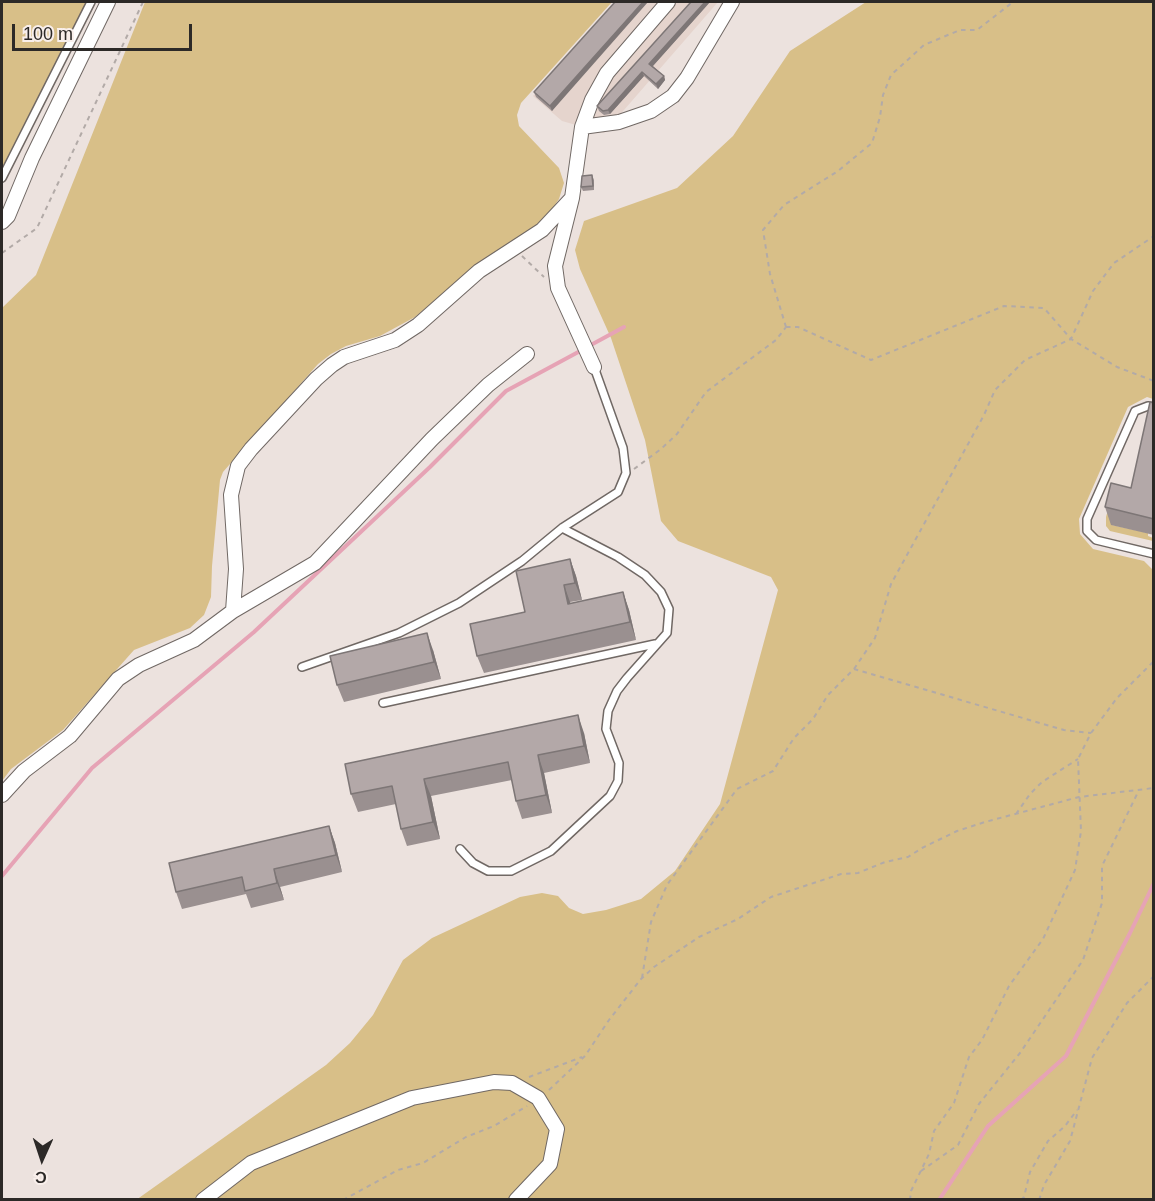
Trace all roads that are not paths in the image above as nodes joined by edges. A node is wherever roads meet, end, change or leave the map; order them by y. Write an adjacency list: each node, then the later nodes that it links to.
1 (91, 2): 6 (lane)
2 (108, 2): 8 (street)
3 (668, 2): 5 (street)
4 (732, 2): 5 (street)
5 (582, 127): 7 (street)
6 (2, 178)
7 (572, 198): 10 (street); 14 (street)
8 (2, 222)
9 (527, 354): 14 (street)
10 (594, 367): 12 (lane)
11 (1154, 407): 13 (lane)
12 (562, 528): 15 (lane); 16 (lane)
13 (1154, 554)
14 (233, 611): 18 (street)
15 (655, 644): 17 (lane); 19 (lane)
16 (302, 667)
17 (383, 703)
18 (2, 795)
19 (460, 849)
20 (203, 1200): 21 (street)
21 (516, 1200)

